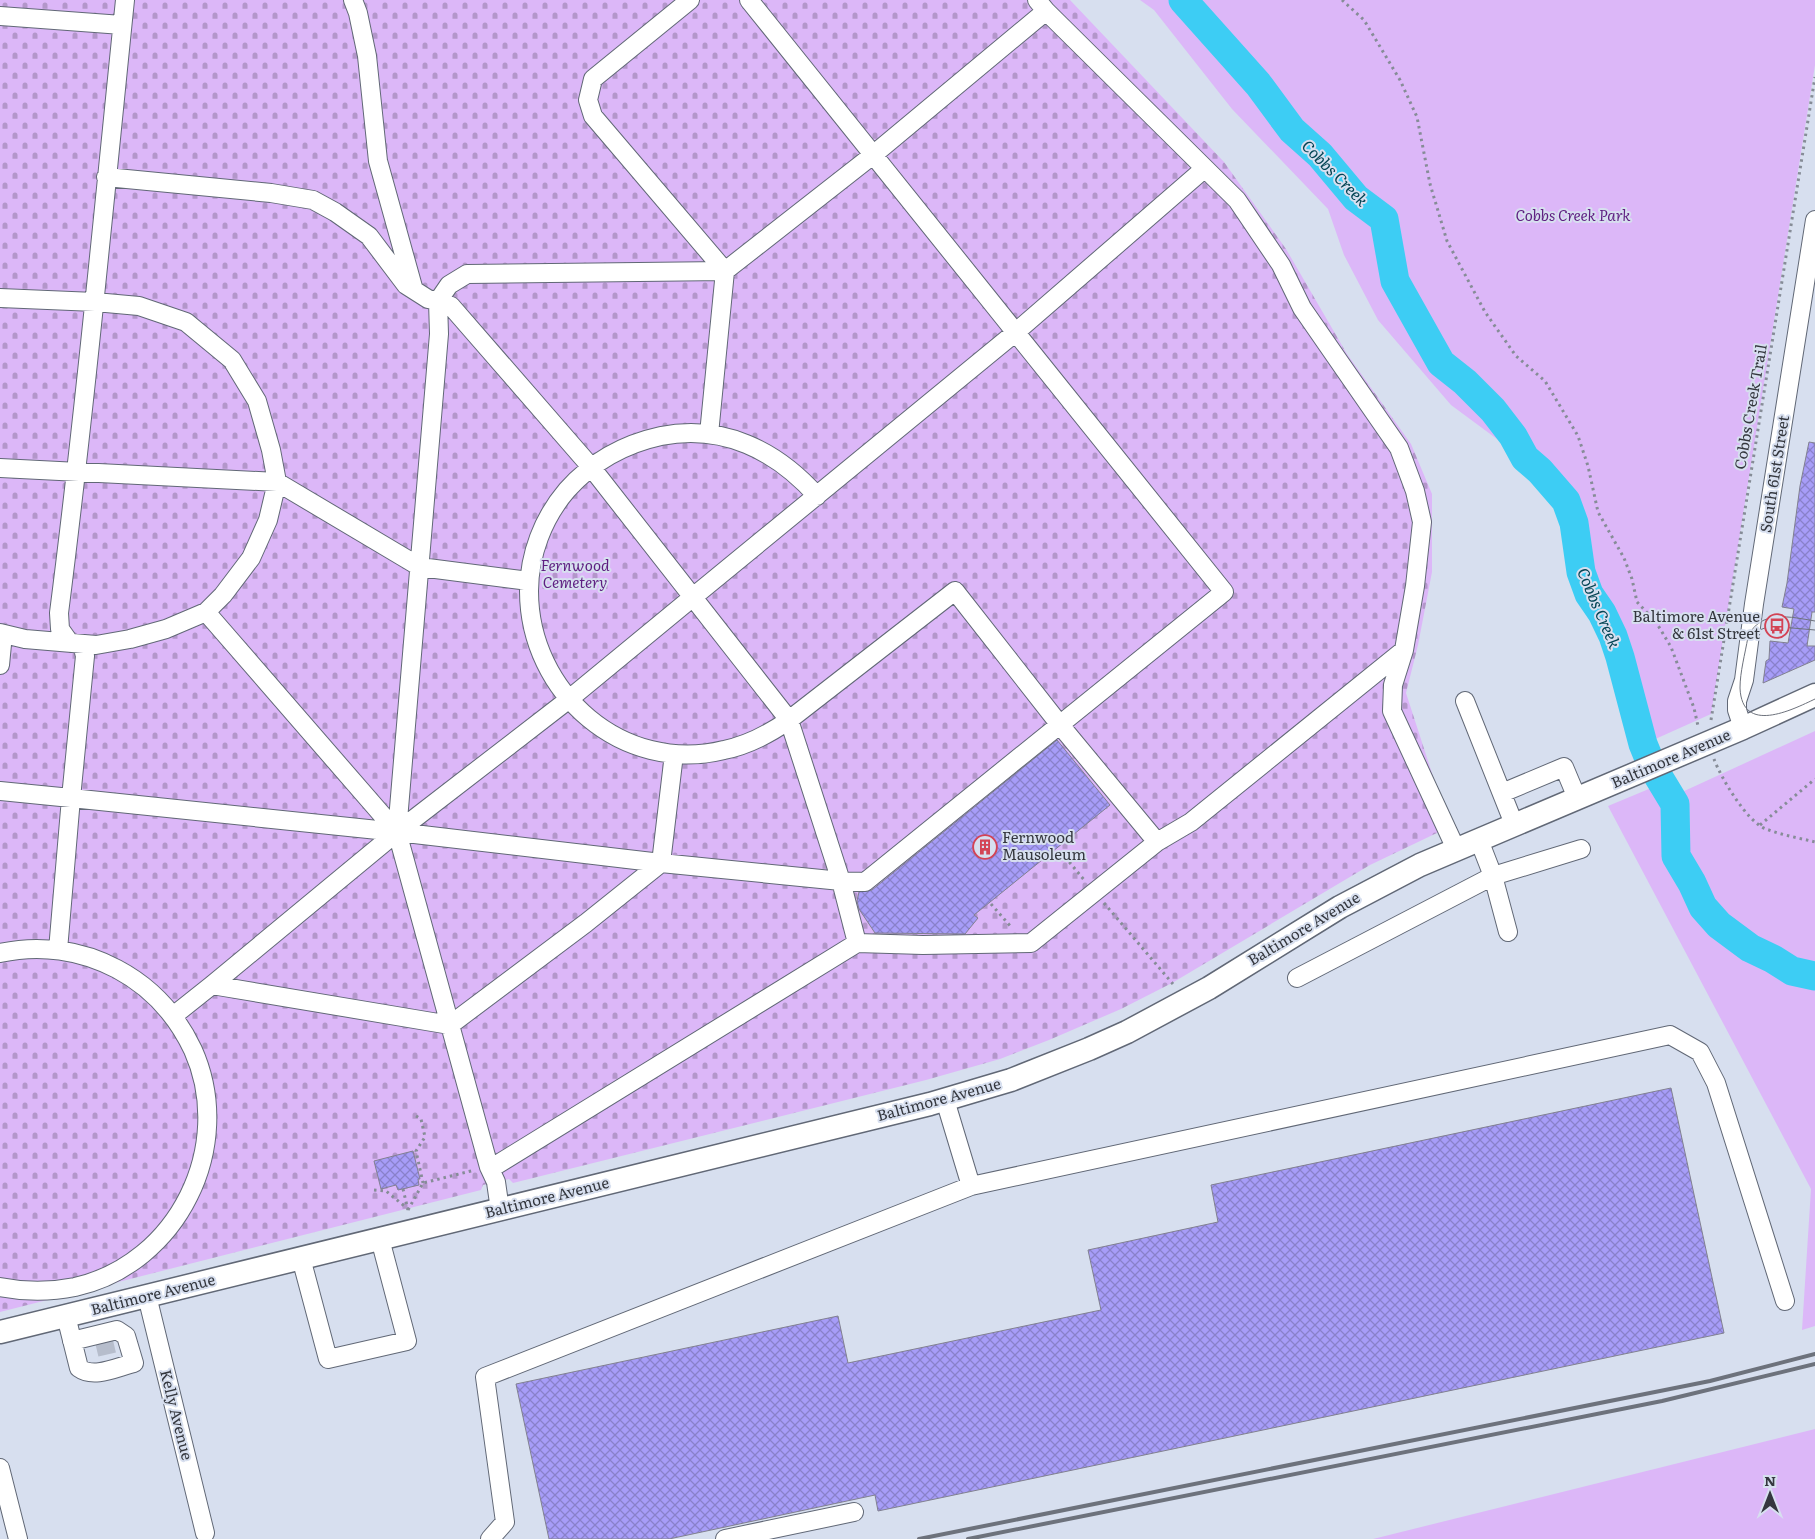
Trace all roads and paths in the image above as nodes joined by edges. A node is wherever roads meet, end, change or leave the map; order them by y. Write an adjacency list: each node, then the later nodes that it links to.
1 (125, 0): 8 (street)
2 (353, 0): 15 (street)
3 (690, 0): 14 (street)
4 (749, 0): 10 (street)
5 (1342, 0): 40 (path)
6 (1041, 6): 10 (street); 11 (street)
7 (0, 16): 8 (street)
8 (122, 26): 12 (street)
9 (1815, 76): 40 (path, Cobbs Creek Trail)
10 (873, 155): 14 (street); 20 (street)
11 (1204, 170): 20 (street); 33 (street)
12 (106, 177): 15 (street); 18 (street)
13 (1815, 220): 19 (street, South 61st Street)
14 (725, 271): 17 (street); 21 (street)
15 (414, 290): 17 (street)
16 (0, 298): 18 (street)
17 (438, 301): 22 (street); 27 (street)
18 (95, 302): 24 (street); 25 (street)
19 (1808, 311): 41 (street, South 61st Street)
20 (1016, 332): 26 (street); 39 (street)
21 (709, 434): 22 (street); 26 (street)
22 (591, 467): 28 (street); 29 (street)
23 (0, 468): 24 (street)
24 (77, 473): 25 (street); 32 (street)
25 (276, 482): 27 (street); 30 (street)
26 (817, 496): 29 (street)
27 (420, 567): 28 (street); 52 (street)
28 (529, 581): 36 (street)
29 (693, 597): 36 (street); 38 (street)
30 (206, 612): 32 (street); 52 (street)
31 (2, 634): 32 (street); 34 (street)
32 (76, 643): 48 (street)
33 (1404, 650): 54 (street); 56 (street)
34 (0, 665)
35 (1815, 695): 41 (main road, Baltimore Avenue)
36 (568, 700): 43 (street); 52 (street)
37 (1465, 701): 47 (street)
38 (789, 720): 39 (street); 43 (street); 61 (street)
39 (1060, 725): 54 (street); 61 (street)
40 (1698, 726): 42 (path)
41 (1743, 728): 49 (main road, Baltimore Avenue)
42 (1701, 732)
43 (674, 754): 59 (street)
44 (1716, 764): 51 (path)
45 (1815, 779): 51 (path)
46 (0, 792): 48 (street)
47 (1502, 793): 49 (street); 50 (street)
48 (72, 798): 52 (street); 67 (street)
49 (1577, 798): 50 (main road, Baltimore Avenue)
50 (1514, 824): 53 (main road, Baltimore Avenue)
51 (1760, 825): 55 (path)
52 (397, 832): 59 (street); 71 (street); 73 (street)
53 (1479, 840): 56 (main road, Baltimore Avenue); 60 (street)
54 (1157, 842): 62 (street)
55 (1815, 842)
56 (1456, 849): 74 (main road, Baltimore Avenue)
57 (1581, 849): 60 (street)
58 (1061, 852): 62 (path)
59 (662, 863): 61 (street); 73 (street)
60 (1493, 876): 64 (street); 69 (street)
61 (841, 881): 65 (street)
62 (1095, 893): 66 (street); 70 (path)
63 (992, 904): 66 (path)
64 (1508, 932)
65 (857, 943): 66 (street); 76 (street)
66 (1025, 943)
67 (58, 950): 68 (street); 72 (street)
68 (0, 953)
69 (1296, 978)
70 (1173, 984)
71 (212, 985): 72 (street); 73 (street)
72 (172, 1016): 85 (street)
73 (450, 1025): 76 (street)
74 (945, 1100): 78 (street); 82 (main road, Baltimore Avenue)
75 (416, 1116): 77 (path)
76 (489, 1168): 77 (path); 82 (street)
77 (423, 1183): 81 (path)
78 (971, 1186): 87 (street); 97 (street)
79 (403, 1189): 81 (path)
80 (374, 1190): 81 (path)
81 (408, 1210)
82 (500, 1210): 83 (main road, Baltimore Avenue)
83 (380, 1239): 84 (main road, Baltimore Avenue); 84 (street)
84 (301, 1258): 86 (main road, Baltimore Avenue)
85 (0, 1287)
86 (147, 1296): 88 (main road, Baltimore Avenue); 90 (street, Kelly Avenue)
87 (1785, 1301)
88 (66, 1316): 89 (main road, Baltimore Avenue); 91 (street)
89 (0, 1332)
90 (157, 1336): 92 (street); 95 (street, Kelly Avenue)
91 (72, 1341): 92 (street); 92 (street)
92 (128, 1343)
93 (0, 1468): 96 (street)
94 (854, 1512): 98 (street)
95 (204, 1533)
96 (18, 1539)
97 (490, 1539)
98 (725, 1539)

